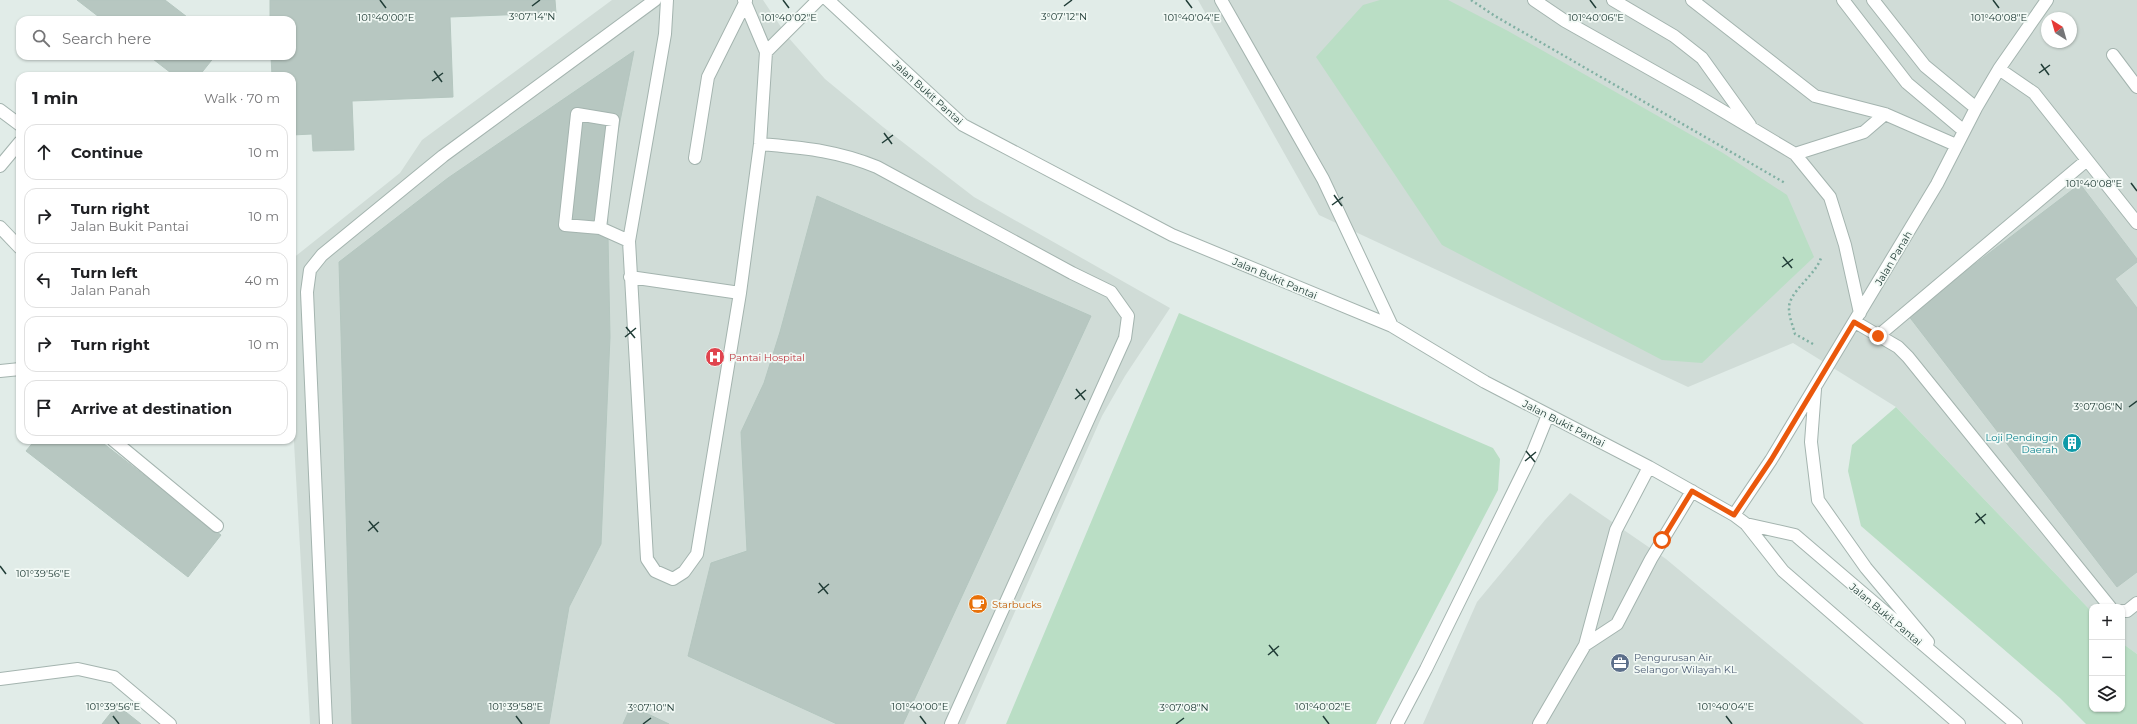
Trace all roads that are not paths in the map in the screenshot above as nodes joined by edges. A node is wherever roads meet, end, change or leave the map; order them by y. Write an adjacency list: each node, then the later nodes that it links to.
1 (655, 0): 57 (street)
2 (667, 0): 33 (street)
3 (818, 0): 13 (street)
4 (828, 0): 38 (street, Jalan Bukit Pantai)
5 (1221, 0): 38 (street)
6 (1534, 0): 22 (street)
7 (1613, 0): 22 (street)
8 (1692, 0): 19 (street)
9 (1843, 0): 21 (street)
10 (1873, 0): 17 (street)
11 (2047, 0): 15 (street, Jalan Panah)
12 (745, 1): 13 (street); 27 (street)
13 (766, 52): 23 (street)
14 (2113, 55): 16 (street)
15 (1999, 68): 17 (street, Jalan Panah); 28 (street)
16 (2137, 87)
17 (1976, 108): 21 (street, Jalan Panah)
18 (0, 110): 20 (street)
19 (1885, 114): 24 (street); 26 (street)
20 (16, 122)
21 (1964, 130): 24 (street, Jalan Panah)
22 (1755, 131): 26 (street)
23 (760, 144): 36 (street); 58 (street)
24 (1956, 145): 37 (street, Jalan Panah)
25 (16, 147): 29 (street)
26 (1795, 154): 37 (street)
27 (695, 158)
28 (2087, 160): 30 (street); 39 (street)
29 (0, 166)
30 (2137, 223)
31 (0, 227): 34 (street)
32 (600, 228): 32 (street); 33 (street)
33 (629, 241): 35 (street)
34 (16, 244)
35 (630, 278): 36 (street); 36 (street)
36 (740, 293)
37 (1857, 318): 39 (street); 42 (street, Jalan Panah)
38 (1392, 326): 43 (street, Jalan Bukit Pantai)
39 (1878, 336): 51 (street)
40 (16, 369): 41 (street)
41 (0, 371)
42 (1815, 386): 47 (street, Jalan Panah); 54 (street)
43 (1548, 415): 45 (street, Jalan Bukit Pantai); 59 (street)
44 (118, 444): 49 (street)
45 (1649, 467): 46 (street, Jalan Bukit Pantai); 53 (street)
46 (1692, 491): 47 (street, Jalan Bukit Pantai); 53 (street)
47 (1734, 515): 48 (street, Jalan Bukit Pantai)
48 (1746, 524): 54 (street, Jalan Bukit Pantai); 61 (street, Jalan Bukit Pantai)
49 (217, 526)
50 (2137, 603): 52 (street)
51 (2108, 604)
52 (2125, 611)
53 (1585, 645): 60 (street)
54 (1951, 669): 62 (street, Jalan Bukit Pantai)
55 (0, 679): 56 (street)
56 (170, 724)
57 (326, 724)
58 (951, 724)
59 (1397, 724)
60 (1539, 724)
61 (1959, 724)
62 (2016, 724)

